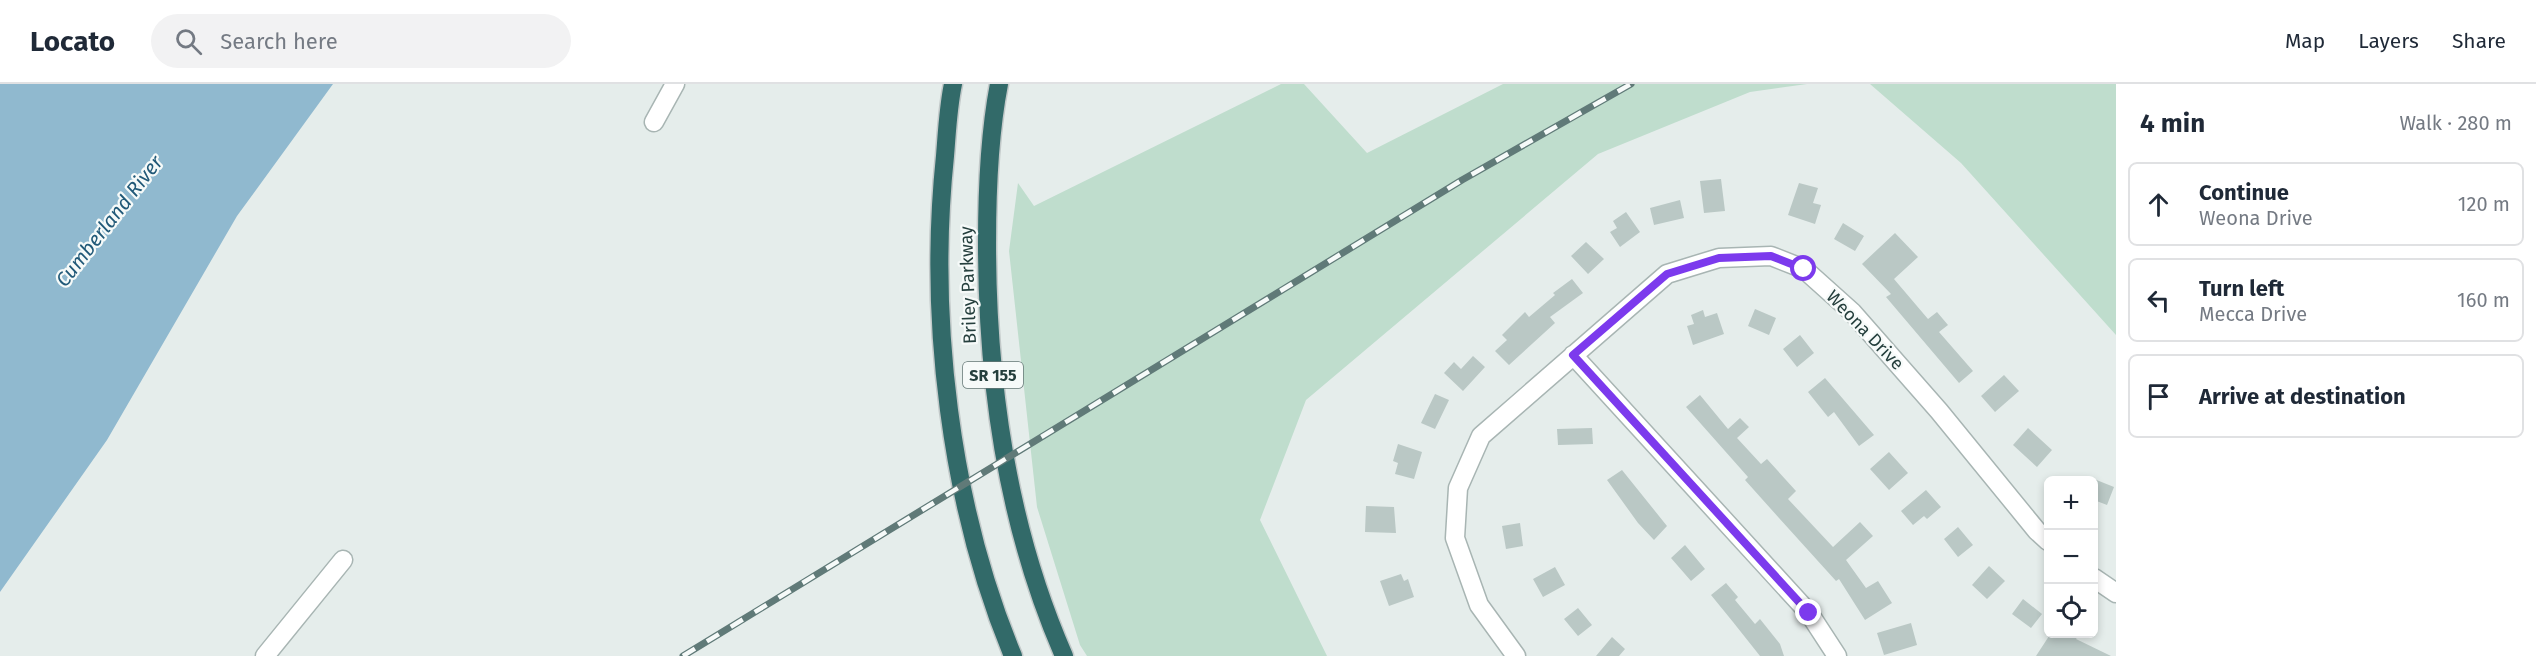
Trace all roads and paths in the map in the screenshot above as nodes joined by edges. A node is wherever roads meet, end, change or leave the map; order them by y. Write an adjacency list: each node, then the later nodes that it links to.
1 (675, 84): 4 (street)
2 (953, 84): 11 (highway, Briley Parkway / SR 155)
3 (999, 84): 12 (highway, Briley Parkway / SR 155)
4 (654, 122)
5 (1573, 355): 6 (street, Weona Drive); 13 (street, Weona Drive); 14 (street)
6 (2044, 537)
7 (343, 560): 10 (street)
8 (2098, 581): 9 (street)
9 (2116, 593)
10 (265, 656)
11 (1013, 656)
12 (1064, 656)
13 (1516, 656)
14 (1837, 656)

